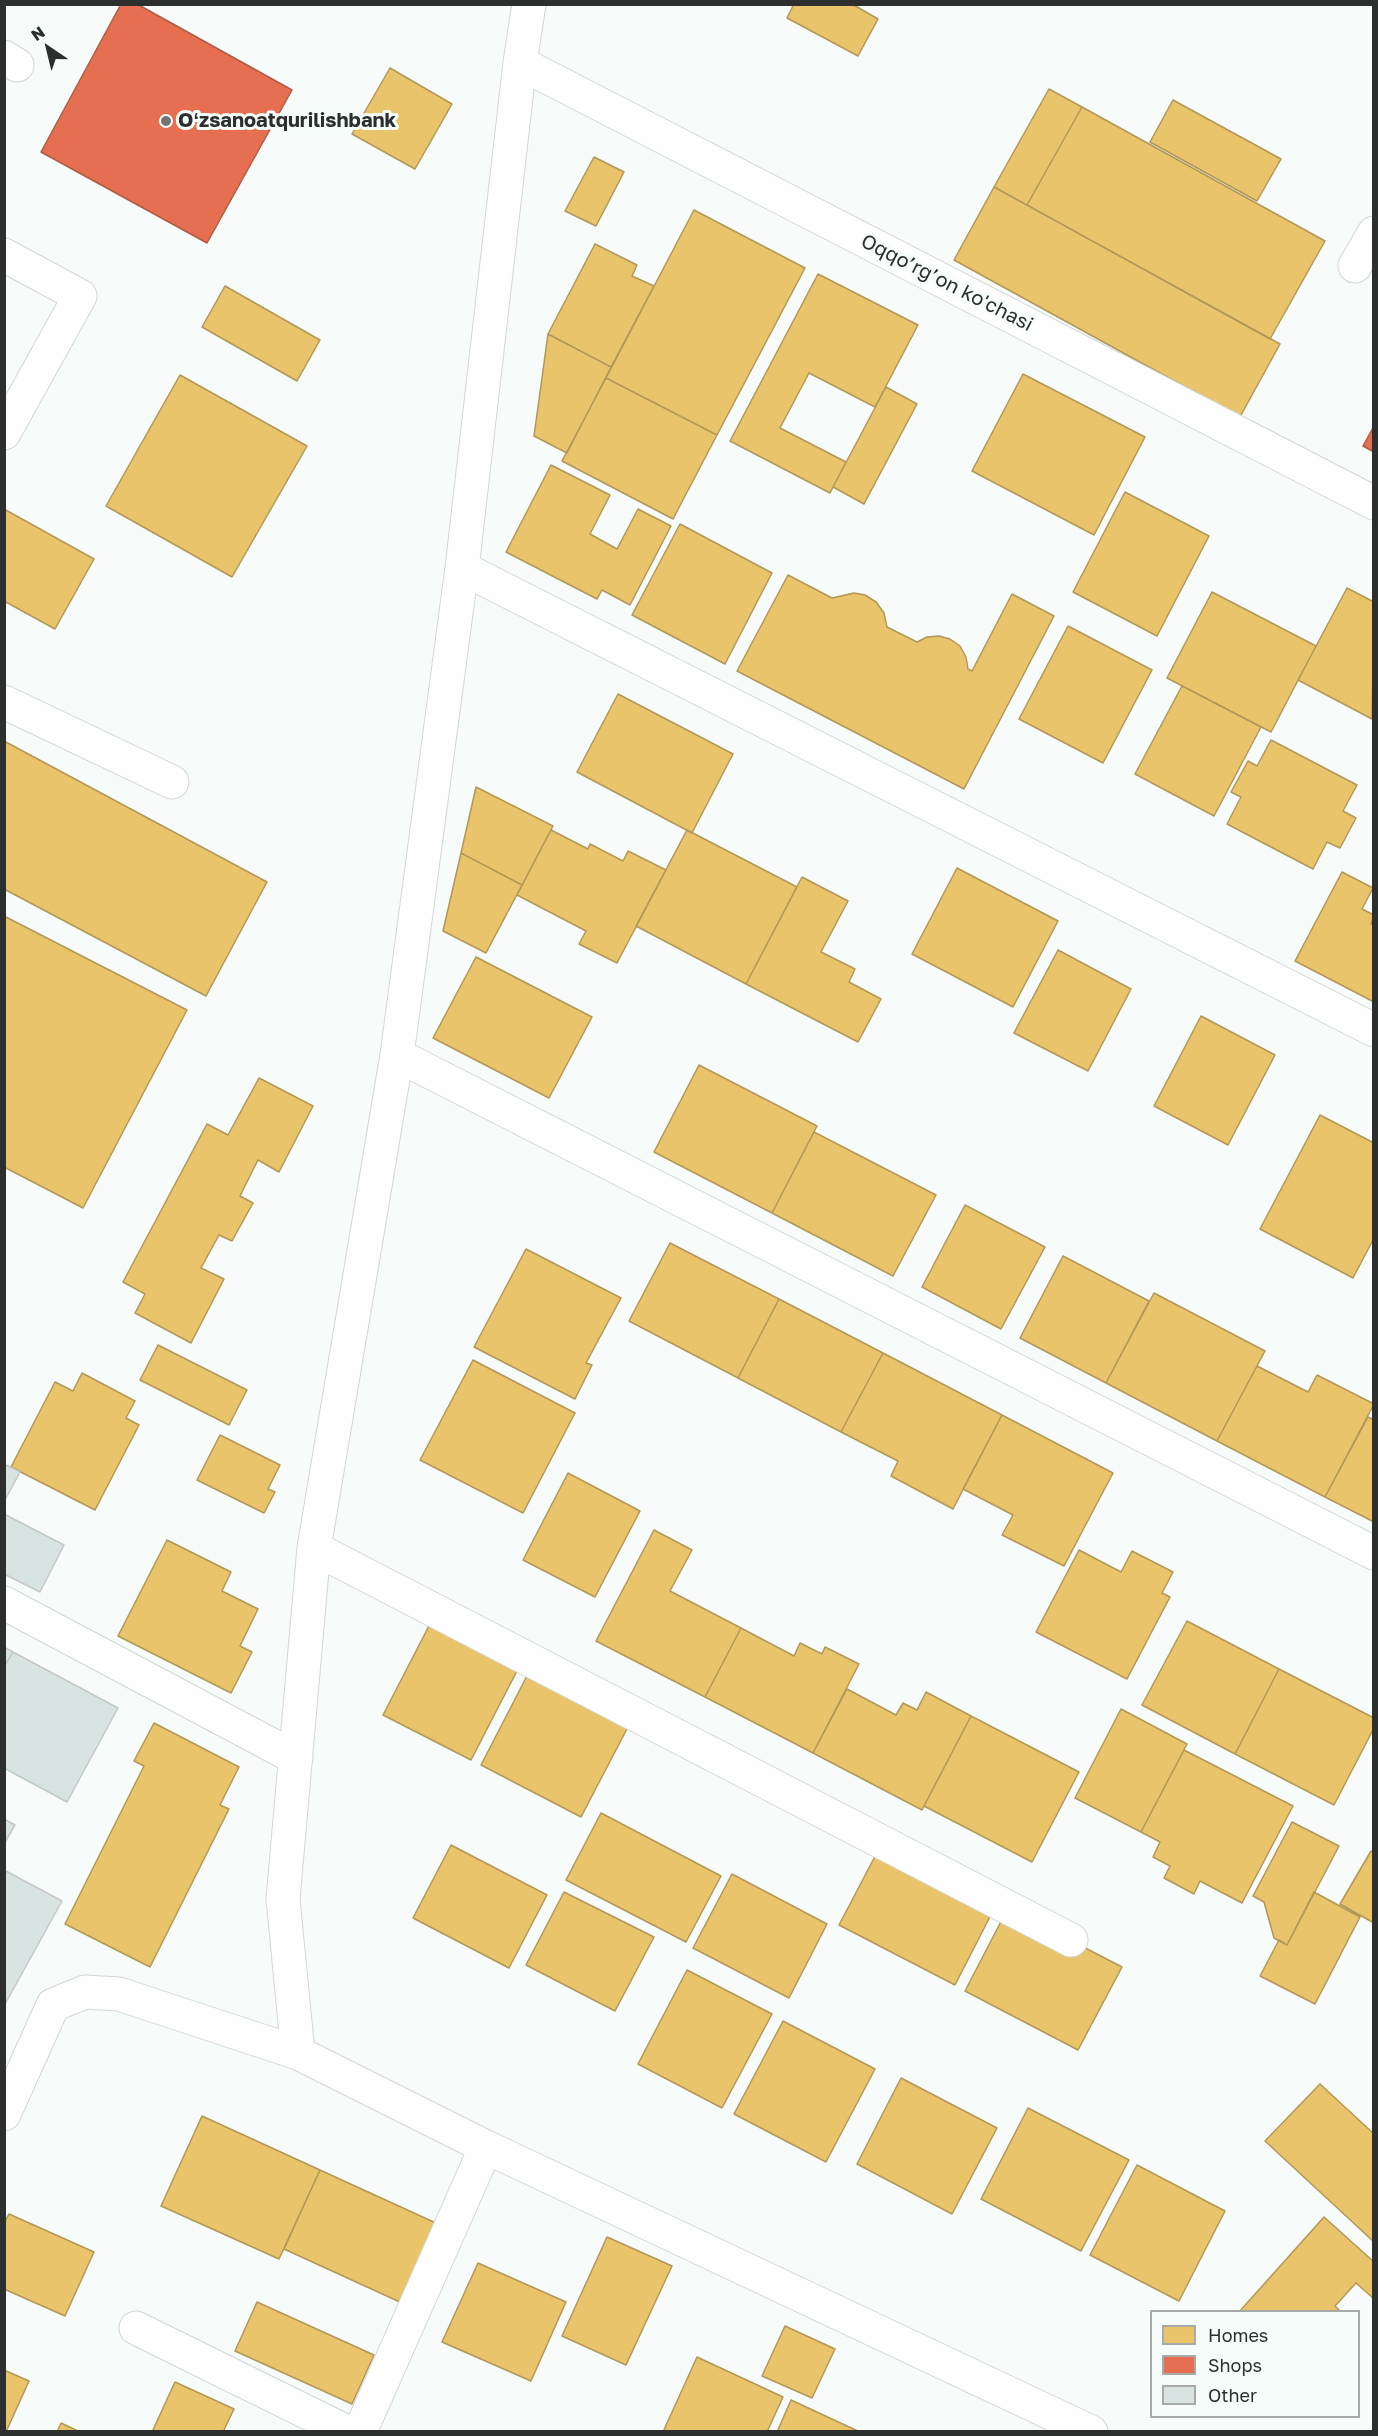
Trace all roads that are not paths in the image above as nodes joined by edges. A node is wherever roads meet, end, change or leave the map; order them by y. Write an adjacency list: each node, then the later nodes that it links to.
1 (529, 4): 2 (street)
2 (520, 63): 7 (street, Oqqo’rg’on ko'chasi); 8 (street)
3 (1374, 232): 5 (street)
4 (4, 255): 6 (street)
5 (1355, 266)
6 (4, 433)
7 (1374, 504)
8 (462, 568): 11 (street); 12 (street)
9 (4, 702): 10 (street)
10 (172, 782)
11 (1374, 1030)
12 (397, 1055): 13 (street); 14 (street)
13 (314, 1548): 16 (street); 17 (street)
14 (1374, 1553)
15 (4, 1603): 16 (street)
16 (296, 1758): 18 (street)
17 (1071, 1940)
18 (297, 2053): 19 (street); 20 (street)
19 (5, 2111)
20 (486, 2147): 23 (street); 24 (street)
21 (136, 2328): 22 (street)
22 (347, 2432)
23 (360, 2432)
24 (1091, 2432)

